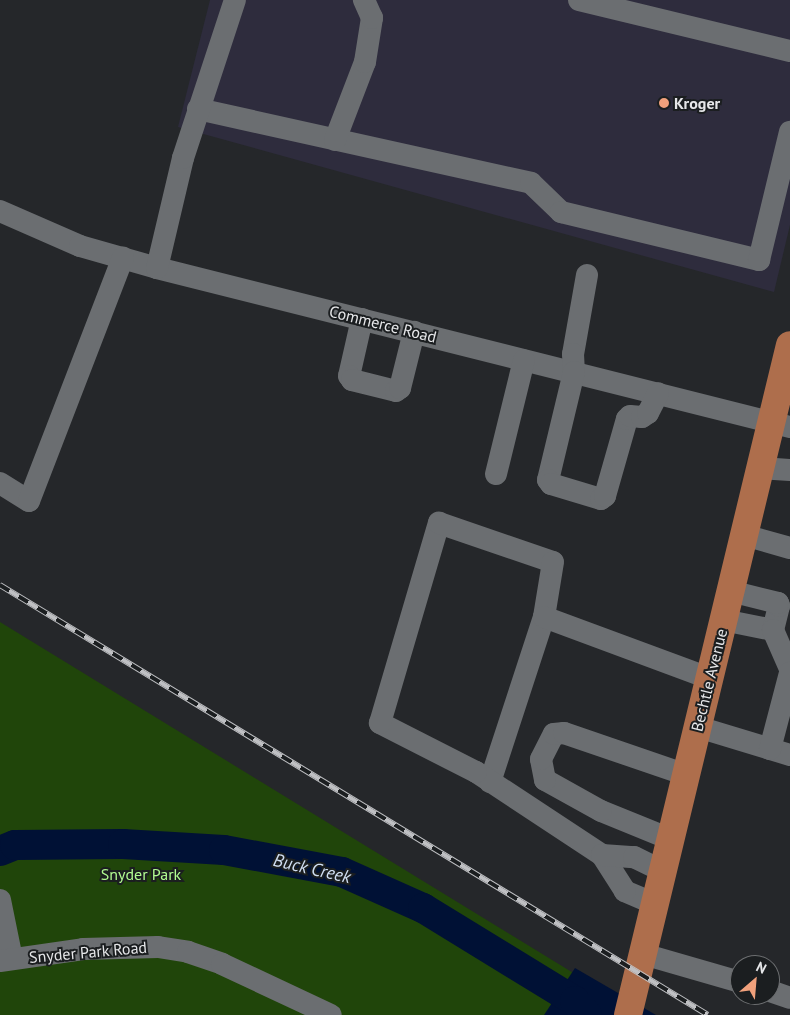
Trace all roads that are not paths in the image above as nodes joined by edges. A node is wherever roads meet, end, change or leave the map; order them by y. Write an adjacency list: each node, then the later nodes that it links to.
1 (235, 0): 5 (street)
2 (364, 0): 7 (street)
3 (579, 0): 4 (street)
4 (790, 51)
5 (198, 109): 7 (street); 10 (street)
6 (790, 132): 7 (street)
7 (335, 140)
8 (0, 211): 9 (street, Commerce Road)
9 (123, 258): 10 (street, Commerce Road); 23 (street)
10 (157, 268): 12 (street, Commerce Road)
11 (587, 275): 16 (street)
12 (362, 319): 13 (street, Commerce Road); 13 (street)
13 (414, 332): 15 (street, Commerce Road)
14 (790, 344): 17 (main road, Bechtle Avenue)
15 (524, 360): 16 (street, Commerce Road); 22 (street)
16 (574, 372): 18 (street, Commerce Road); 18 (street)
17 (786, 375): 19 (main road, Bechtle Avenue)
18 (658, 393): 19 (street, Commerce Road)
19 (781, 424): 20 (main road, Bechtle Avenue)
20 (760, 468): 21 (street); 24 (main road, Bechtle Avenue)
21 (790, 470)
22 (496, 474)
23 (0, 483)
24 (744, 534): 25 (street); 26 (main road, Bechtle Avenue)
25 (790, 548)
26 (730, 591): 28 (main road, Bechtle Avenue); 29 (street)
27 (544, 617): 31 (street); 35 (street); 35 (street)
28 (723, 620): 29 (street); 31 (main road, Bechtle Avenue)
29 (773, 630): 30 (street)
30 (790, 671): 33 (street)
31 (709, 678): 32 (main road, Bechtle Avenue)
32 (698, 726): 33 (street); 34 (main road, Bechtle Avenue)
33 (780, 752)
34 (684, 774): 36 (main road, Bechtle Avenue); 36 (street)
35 (490, 782): 37 (street)
36 (670, 839): 38 (main road, Bechtle Avenue)
37 (602, 855): 38 (street); 40 (street)
38 (663, 871): 40 (main road, Bechtle Avenue)
39 (0, 900): 42 (street, Snyder Park Road)
40 (655, 904): 41 (main road, Bechtle Avenue)
41 (643, 954): 43 (street); 44 (main road, Bechtle Avenue)
42 (6, 960): 45 (street, Snyder Park Road)
43 (730, 979)
44 (630, 1005)
45 (331, 1015)

